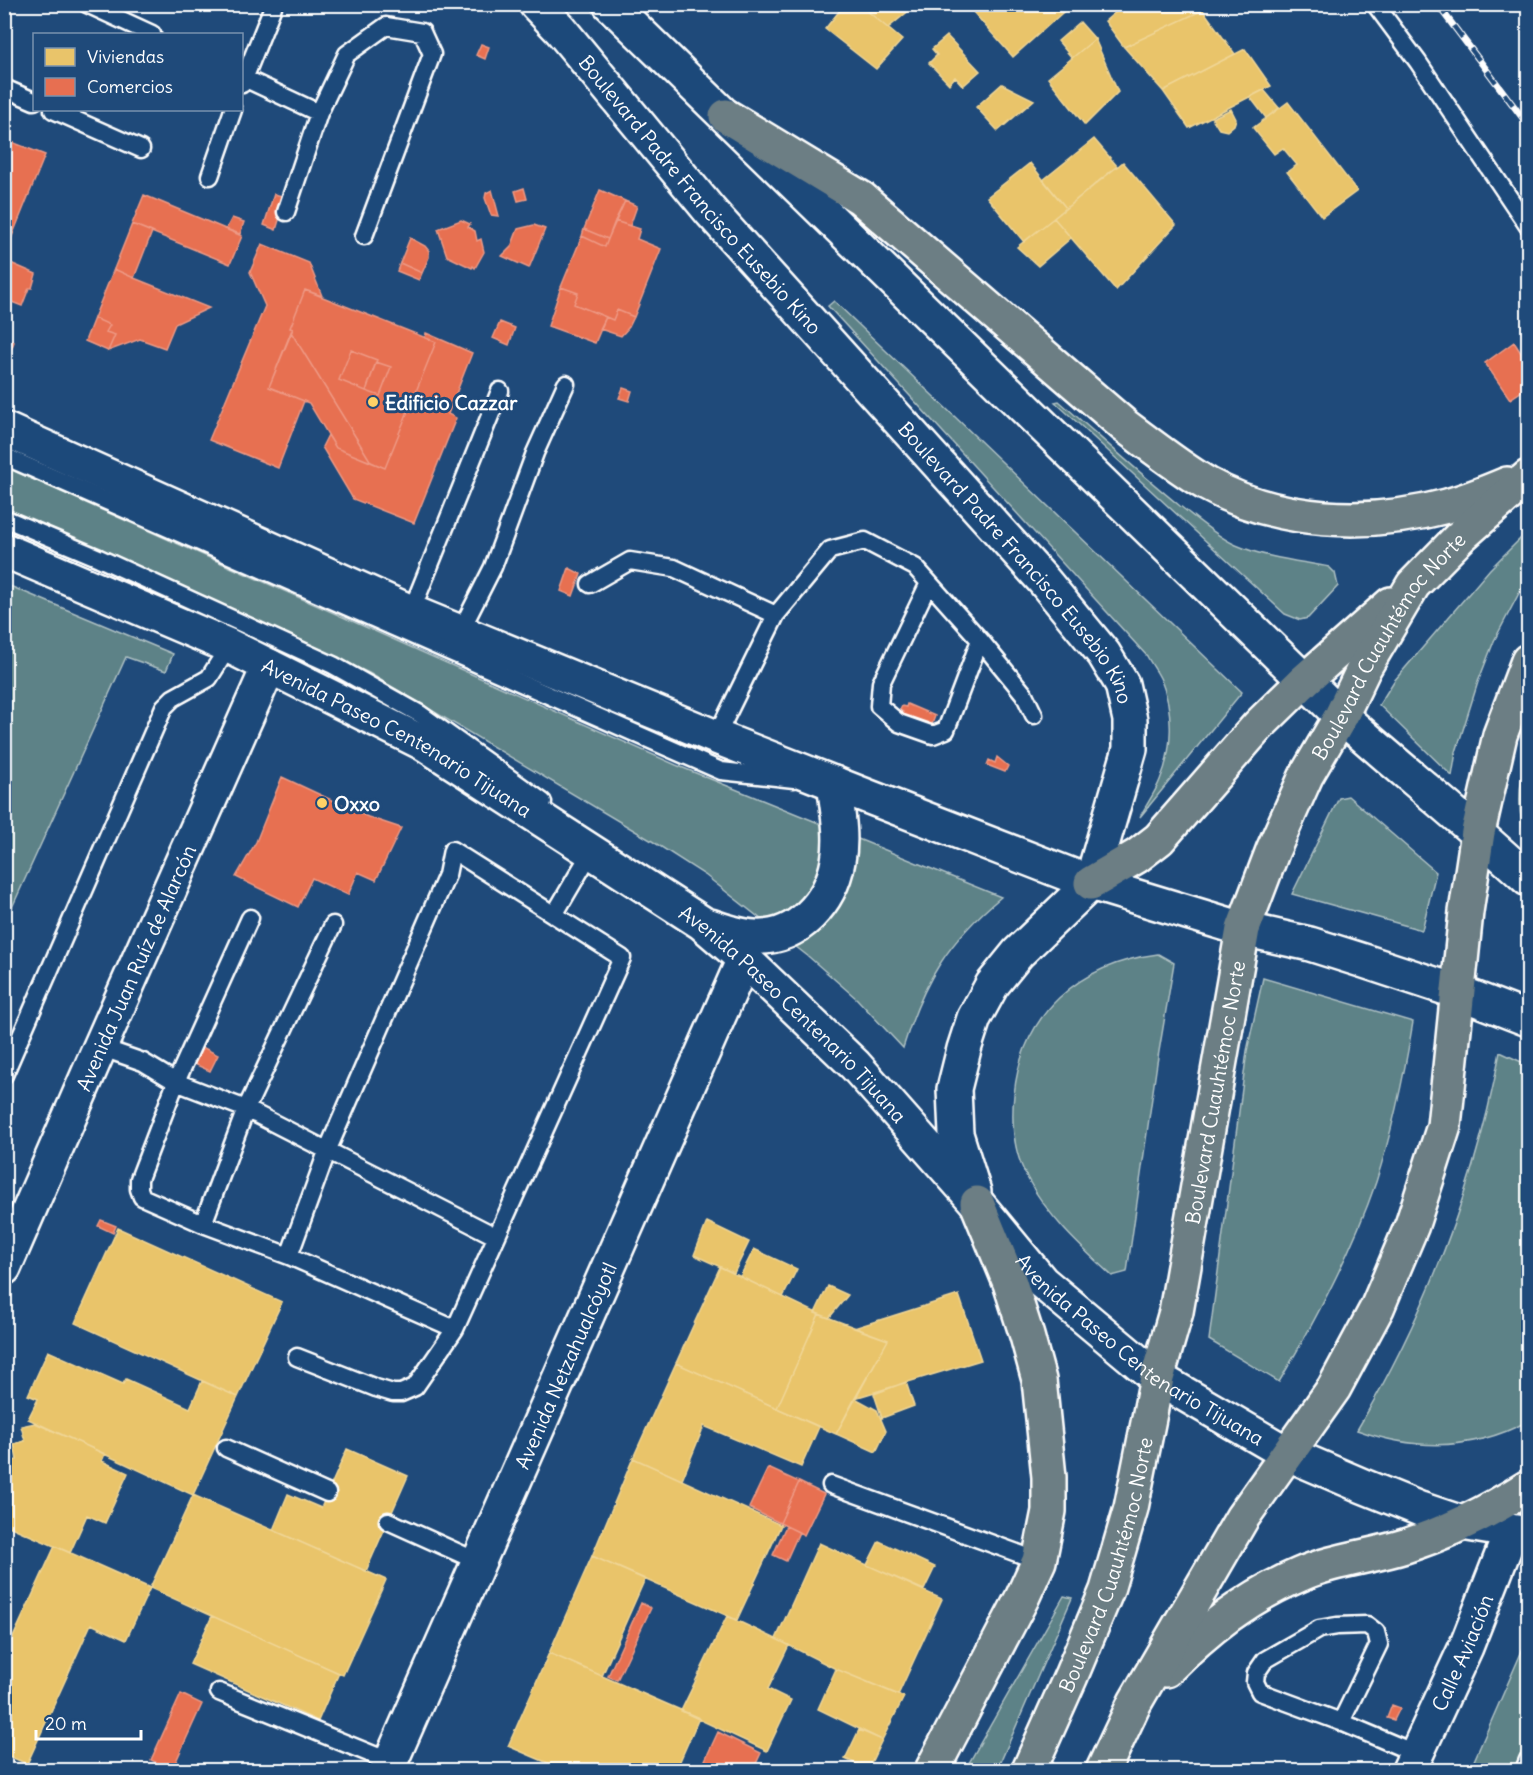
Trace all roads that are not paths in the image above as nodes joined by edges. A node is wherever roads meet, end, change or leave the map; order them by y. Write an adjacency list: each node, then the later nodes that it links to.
1 (87, 4): 6 (lane)
2 (274, 4): 7 (lane)
3 (536, 4): 45 (main road, Boulevard Padre Francisco Eusebio Kino)
4 (609, 4): 14 (main road)
5 (1376, 4): 18 (lane)
6 (150, 33)
7 (243, 77)
8 (243, 79): 13 (lane)
9 (4, 88): 10 (lane)
10 (33, 101)
11 (55, 111): 15 (lane)
12 (233, 111): 16 (lane)
13 (319, 113): 17 (lane); 19 (lane)
14 (726, 116): 24 (main road); 37 (main road)
15 (141, 149)
16 (210, 176)
17 (286, 212)
18 (1528, 226)
19 (364, 236)
20 (566, 384): 32 (lane)
21 (500, 391): 30 (lane)
22 (4, 429): 30 (main road)
23 (4, 456): 41 (lane)
24 (1528, 476): 29 (main road, Boulevard Cuauhtémoc Norte)
25 (4, 518): 43 (lane)
26 (4, 550): 34 (main road, Avenida Paseo Centenario Tijuana)
27 (929, 583): 31 (lane); 33 (lane); 33 (lane)
28 (590, 584): 31 (lane)
29 (1413, 585): 37 (main road); 39 (main road, Boulevard Cuauhtémoc Norte)
30 (411, 612): 32 (main road)
31 (776, 615): 40 (lane)
32 (460, 632): 40 (main road)
33 (980, 640): 38 (lane)
34 (229, 646): 36 (main road, Avenida Paseo Centenario Tijuana); 55 (lane)
35 (1528, 661): 42 (main road)
36 (269, 666): 43 (main road, Avenida Paseo Centenario Tijuana); 54 (main road, Avenida Juan Ruíz de Alarcón)
37 (1305, 680): 39 (main road); 45 (main road)
38 (1034, 715)
39 (1341, 716): 42 (main road); 50 (main road, Boulevard Cuauhtémoc Norte)
40 (716, 737): 41 (main road)
41 (834, 783): 45 (main road); 48 (main road)
42 (1478, 832): 44 (main road); 52 (main road)
43 (591, 852): 46 (lane); 48 (main road, Avenida Paseo Centenario Tijuana)
44 (1528, 879)
45 (1091, 883): 50 (main road); 59 (main road, Boulevard Padre Francisco Eusebio Kino)
46 (554, 915): 58 (lane); 61 (lane)
47 (250, 918): 56 (lane)
48 (702, 923): 51 (main road, Avenida Paseo Centenario Tijuana)
49 (333, 925): 57 (lane)
50 (1243, 929): 52 (main road); 66 (main road, Boulevard Cuauhtémoc Norte)
51 (744, 959): 59 (main road, Avenida Paseo Centenario Tijuana); 76 (main road, Avenida Netzahualcóyotl)
52 (1458, 992): 53 (main road); 68 (main road)
53 (1528, 1020)
54 (100, 1047): 56 (lane); 63 (main road, Avenida Juan Ruíz de Alarcón)
55 (4, 1075)
56 (176, 1082): 57 (lane); 60 (lane)
57 (246, 1109): 58 (lane); 60 (lane)
58 (328, 1149): 61 (lane); 62 (lane)
59 (977, 1203): 66 (main road, Avenida Paseo Centenario Tijuana); 75 (main road)
60 (202, 1224): 62 (lane)
61 (495, 1236): 64 (lane)
62 (289, 1256): 64 (lane)
63 (4, 1268)
64 (455, 1329): 65 (lane)
65 (297, 1357)
66 (1157, 1378): 68 (main road, Avenida Paseo Centenario Tijuana); 84 (main road, Boulevard Cuauhtémoc Norte)
67 (226, 1448): 71 (lane)
68 (1286, 1453): 73 (main road, Avenida Paseo Centenario Tijuana); 78 (main road)
69 (831, 1485): 75 (lane)
70 (1528, 1486): 73 (main road)
71 (327, 1493)
72 (388, 1521): 76 (lane)
73 (1462, 1523): 74 (main road, Avenida Paseo Centenario Tijuana); 78 (main road)
74 (1522, 1528): 81 (main road, Calle Aviación)
75 (1039, 1561): 83 (main road)
76 (479, 1562): 82 (main road, Avenida Netzahualcóyotl)
77 (219, 1692): 82 (lane)
78 (1135, 1702): 85 (main road)
79 (1341, 1722): 79 (lane); 81 (lane)
80 (1528, 1760): 86 (lane)
81 (1413, 1762)
82 (389, 1766)
83 (932, 1770)
84 (1029, 1770)
85 (1103, 1770)
86 (1524, 1770)

